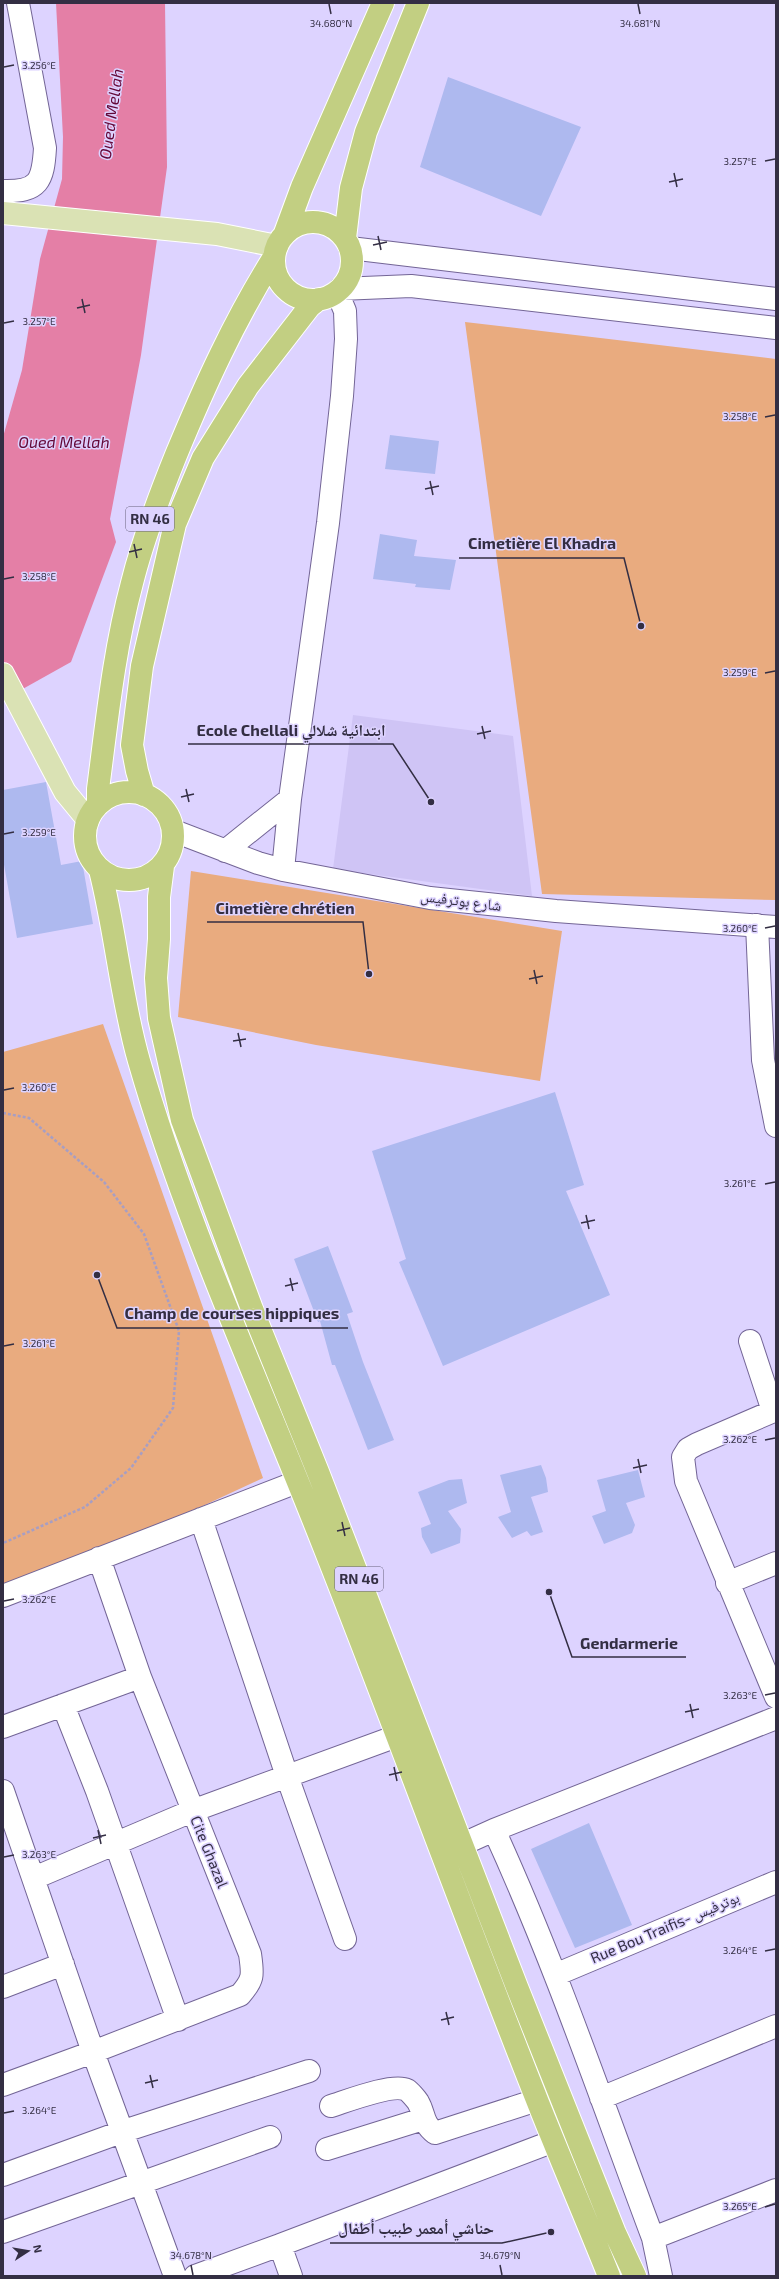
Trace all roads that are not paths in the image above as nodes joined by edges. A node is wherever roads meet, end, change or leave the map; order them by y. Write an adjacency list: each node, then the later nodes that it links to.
1 (18, 3): 4 (street)
2 (383, 3): 7 (highway)
3 (418, 3): 6 (highway)
4 (3, 191)
5 (3, 213): 7 (main road)
6 (348, 243): 7 (highway); 8 (highway); 9 (street)
7 (279, 246): 8 (highway); 14 (highway, RN 46)
8 (332, 294): 10 (street); 12 (highway, RN 46); 13 (street)
9 (776, 299)
10 (776, 328)
11 (3, 674): 14 (main road)
12 (144, 795): 14 (highway); 15 (highway)
13 (290, 799): 16 (street); 19 (street)
14 (93, 812): 18 (highway)
15 (174, 831): 16 (street, شارع بوترفيس); 17 (highway)
16 (225, 851): 19 (street, شارع بوترفيس)
17 (163, 866): 18 (highway); 24 (highway, RN 46)
18 (100, 870): 25 (highway, RN 46)
19 (283, 870): 20 (street, شارع بوترفيس)
20 (766, 926): 21 (street)
21 (776, 1126)
22 (750, 1341): 23 (street)
23 (775, 1411): 29 (street)
24 (318, 1472): 25 (street); 43 (highway, RN 46)
25 (298, 1483): 26 (street); 36 (highway, RN 46)
26 (201, 1519): 27 (street); 37 (street)
27 (99, 1558): 30 (street); 31 (street, Cite Ghazal)
28 (776, 1563): 29 (street)
29 (727, 1583): 32 (street)
30 (3, 1596)
31 (140, 1677): 33 (street); 39 (street, Cite Ghazal)
32 (776, 1697)
33 (63, 1705): 35 (street); 42 (street)
34 (776, 1718): 41 (street)
35 (3, 1727)
36 (396, 1736): 37 (street); 56 (highway, RN 46)
37 (287, 1776): 39 (street); 46 (street)
38 (3, 1791): 40 (street)
39 (192, 1811): 42 (street); 50 (street, Cite Ghazal)
40 (8, 1818): 44 (street)
41 (494, 1830): 43 (street); 48 (street)
42 (114, 1844): 44 (street); 50 (street)
43 (463, 1844): 73 (highway, RN 46)
44 (34, 1878): 47 (street)
45 (776, 1882): 48 (street, Rue Bou Traifis- بوترفيس)
46 (344, 1939)
47 (63, 1964): 49 (street); 52 (street)
48 (555, 1975): 55 (street)
49 (3, 1988)
50 (178, 2020): 52 (street, Cite Ghazal)
51 (776, 2026): 55 (street)
52 (93, 2052): 54 (street, Cite Ghazal); 59 (street)
53 (309, 2071): 59 (street)
54 (3, 2084)
55 (601, 2098): 67 (street)
56 (537, 2100): 58 (street); 61 (highway, RN 46)
57 (331, 2106): 58 (street)
58 (423, 2119): 62 (street)
59 (124, 2131): 63 (street); 64 (street)
60 (270, 2137): 64 (street)
61 (554, 2141): 68 (street); 72 (highway, RN 46)
62 (327, 2149)
63 (3, 2175)
64 (140, 2182): 66 (street); 69 (street)
65 (776, 2190): 67 (street)
66 (3, 2232)
67 (653, 2238): 74 (street)
68 (280, 2245): 70 (street); 71 (street)
69 (175, 2276)
70 (195, 2276)
71 (291, 2276)
72 (609, 2276)
73 (636, 2276)
74 (661, 2276)

